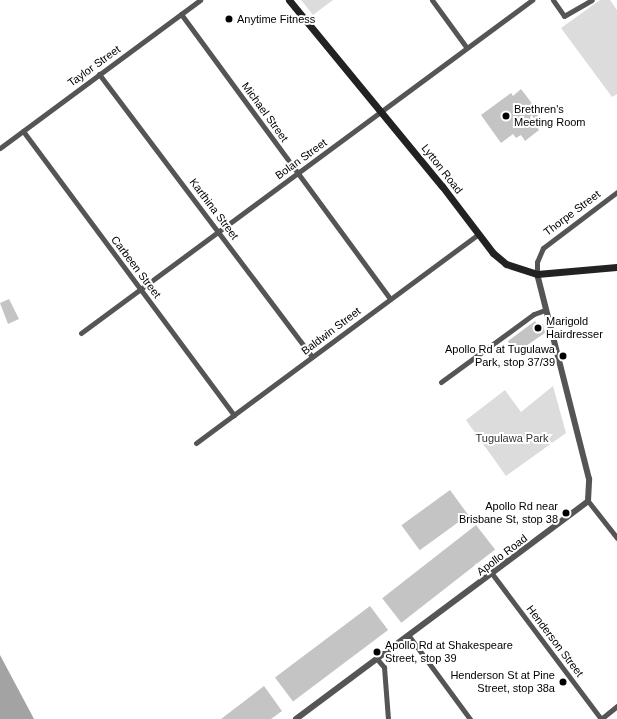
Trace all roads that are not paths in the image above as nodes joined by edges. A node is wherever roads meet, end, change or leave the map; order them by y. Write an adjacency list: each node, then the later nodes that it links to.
1 (200, 0): 7 (street, Taylor Street)
2 (289, 0): 10 (main road, Lytton Road)
3 (432, 0): 8 (street)
4 (532, 0): 8 (street, Bolan Street)
5 (553, 0): 6 (street)
6 (592, 0)
7 (181, 14): 9 (street, Taylor Street); 13 (street, Michael Street)
8 (467, 48): 10 (street, Bolan Street)
9 (100, 74): 11 (street, Taylor Street); 15 (street, Karthina Street)
10 (381, 112): 13 (street, Bolan Street); 16 (main road, Lytton Road)
11 (23, 131): 12 (street, Taylor Street); 19 (street, Carbeen Street)
12 (0, 148)
13 (297, 174): 15 (street, Bolan Street); 20 (street, Michael Street)
14 (617, 192): 18 (street, Thorpe Street)
15 (219, 231): 19 (street, Bolan Street); 23 (street, Karthina Street)
16 (478, 234): 18 (main road, Lytton Road); 20 (street, Baldwin Street)
17 (617, 267): 18 (main road, Lytton Road)
18 (537, 274): 21 (street)
19 (140, 289): 22 (street, Bolan Street); 25 (street, Carbeen Street)
20 (390, 299): 23 (street, Baldwin Street)
21 (545, 310): 24 (street); 27 (street)
22 (81, 333)
23 (312, 358): 25 (street, Baldwin Street)
24 (441, 382)
25 (234, 415): 26 (street, Baldwin Street)
26 (196, 443)
27 (588, 501): 28 (street); 29 (street, Apollo Road)
28 (617, 538)
29 (493, 574): 30 (street, Apollo Road); 36 (street, Henderson Street)
30 (409, 636): 31 (street, Apollo Road); 35 (street)
31 (377, 659): 33 (street, Apollo Road); 34 (street)
32 (617, 706): 36 (street)
33 (296, 719)
34 (388, 719)
35 (470, 719)
36 (601, 719)

